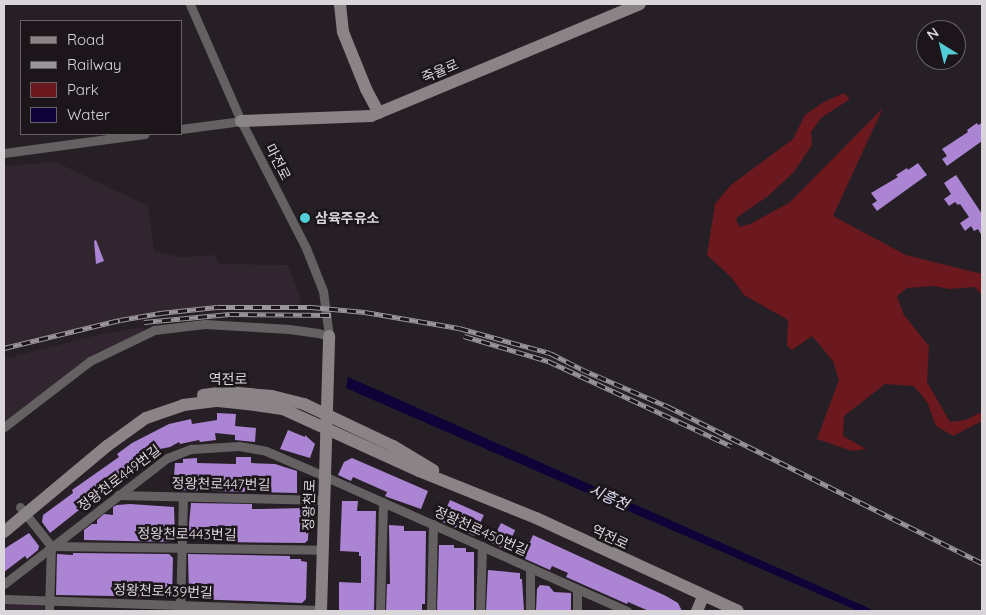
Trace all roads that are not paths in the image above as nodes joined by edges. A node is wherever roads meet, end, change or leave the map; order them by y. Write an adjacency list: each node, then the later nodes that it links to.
1 (190, 4): 5 (street, 마전로)
2 (340, 4): 4 (main road)
3 (640, 4): 4 (main road, 죽율로)
4 (379, 113): 5 (main road, 죽율로)
5 (241, 121): 6 (street); 9 (street, 마전로)
6 (182, 129)
7 (138, 135): 8 (street)
8 (4, 153)
9 (329, 336): 10 (main road, 정왕천로); 11 (street)
10 (326, 414): 12 (main road, 정왕천로); 14 (main road, 역전로); 19 (main road, 역전로)
11 (4, 427)
12 (326, 428): 13 (main road, 정왕천로); 14 (main road, 역전로); 19 (main road, 역전로)
13 (324, 476): 15 (street, 정왕천로449번길); 17 (main road, 정왕천로); 18 (street, 정왕천로450번길)
14 (469, 492): 30 (main road, 역전로)
15 (118, 495): 16 (street, 정왕천로447번길); 23 (street, 정왕천로449번길)
16 (183, 497): 17 (street, 정왕천로447번길); 25 (street)
17 (324, 500): 26 (main road, 정왕천로)
18 (383, 502): 21 (street, 정왕천로450번길); 36 (street)
19 (23, 510): 20 (main road, 역전로); 22 (main road, 역전로); 23 (street)
20 (4, 521)
21 (433, 524): 24 (street, 정왕천로450번길); 37 (street)
22 (4, 532)
23 (51, 546): 25 (street, 정왕천로443번길); 28 (street, 정왕천로449번길); 32 (street)
24 (482, 546): 27 (street, 정왕천로450번길); 38 (street)
25 (182, 548): 26 (street, 정왕천로443번길); 33 (street)
26 (322, 550): 35 (main road, 정왕천로)
27 (530, 568): 29 (street, 정왕천로450번길); 39 (street)
28 (4, 584)
29 (577, 589): 40 (street); 41 (street, 정왕천로450번길)
30 (703, 597): 42 (main road); 43 (main road, 역전로)
31 (4, 599): 32 (street, 정왕천로439번길)
32 (49, 602): 33 (street, 정왕천로439번길); 34 (street)
33 (180, 608): 35 (street, 정왕천로439번길)
34 (49, 611)
35 (321, 611)
36 (380, 611)
37 (431, 611)
38 (480, 611)
39 (530, 611)
40 (577, 611)
41 (627, 611)
42 (696, 611)
43 (738, 611)

